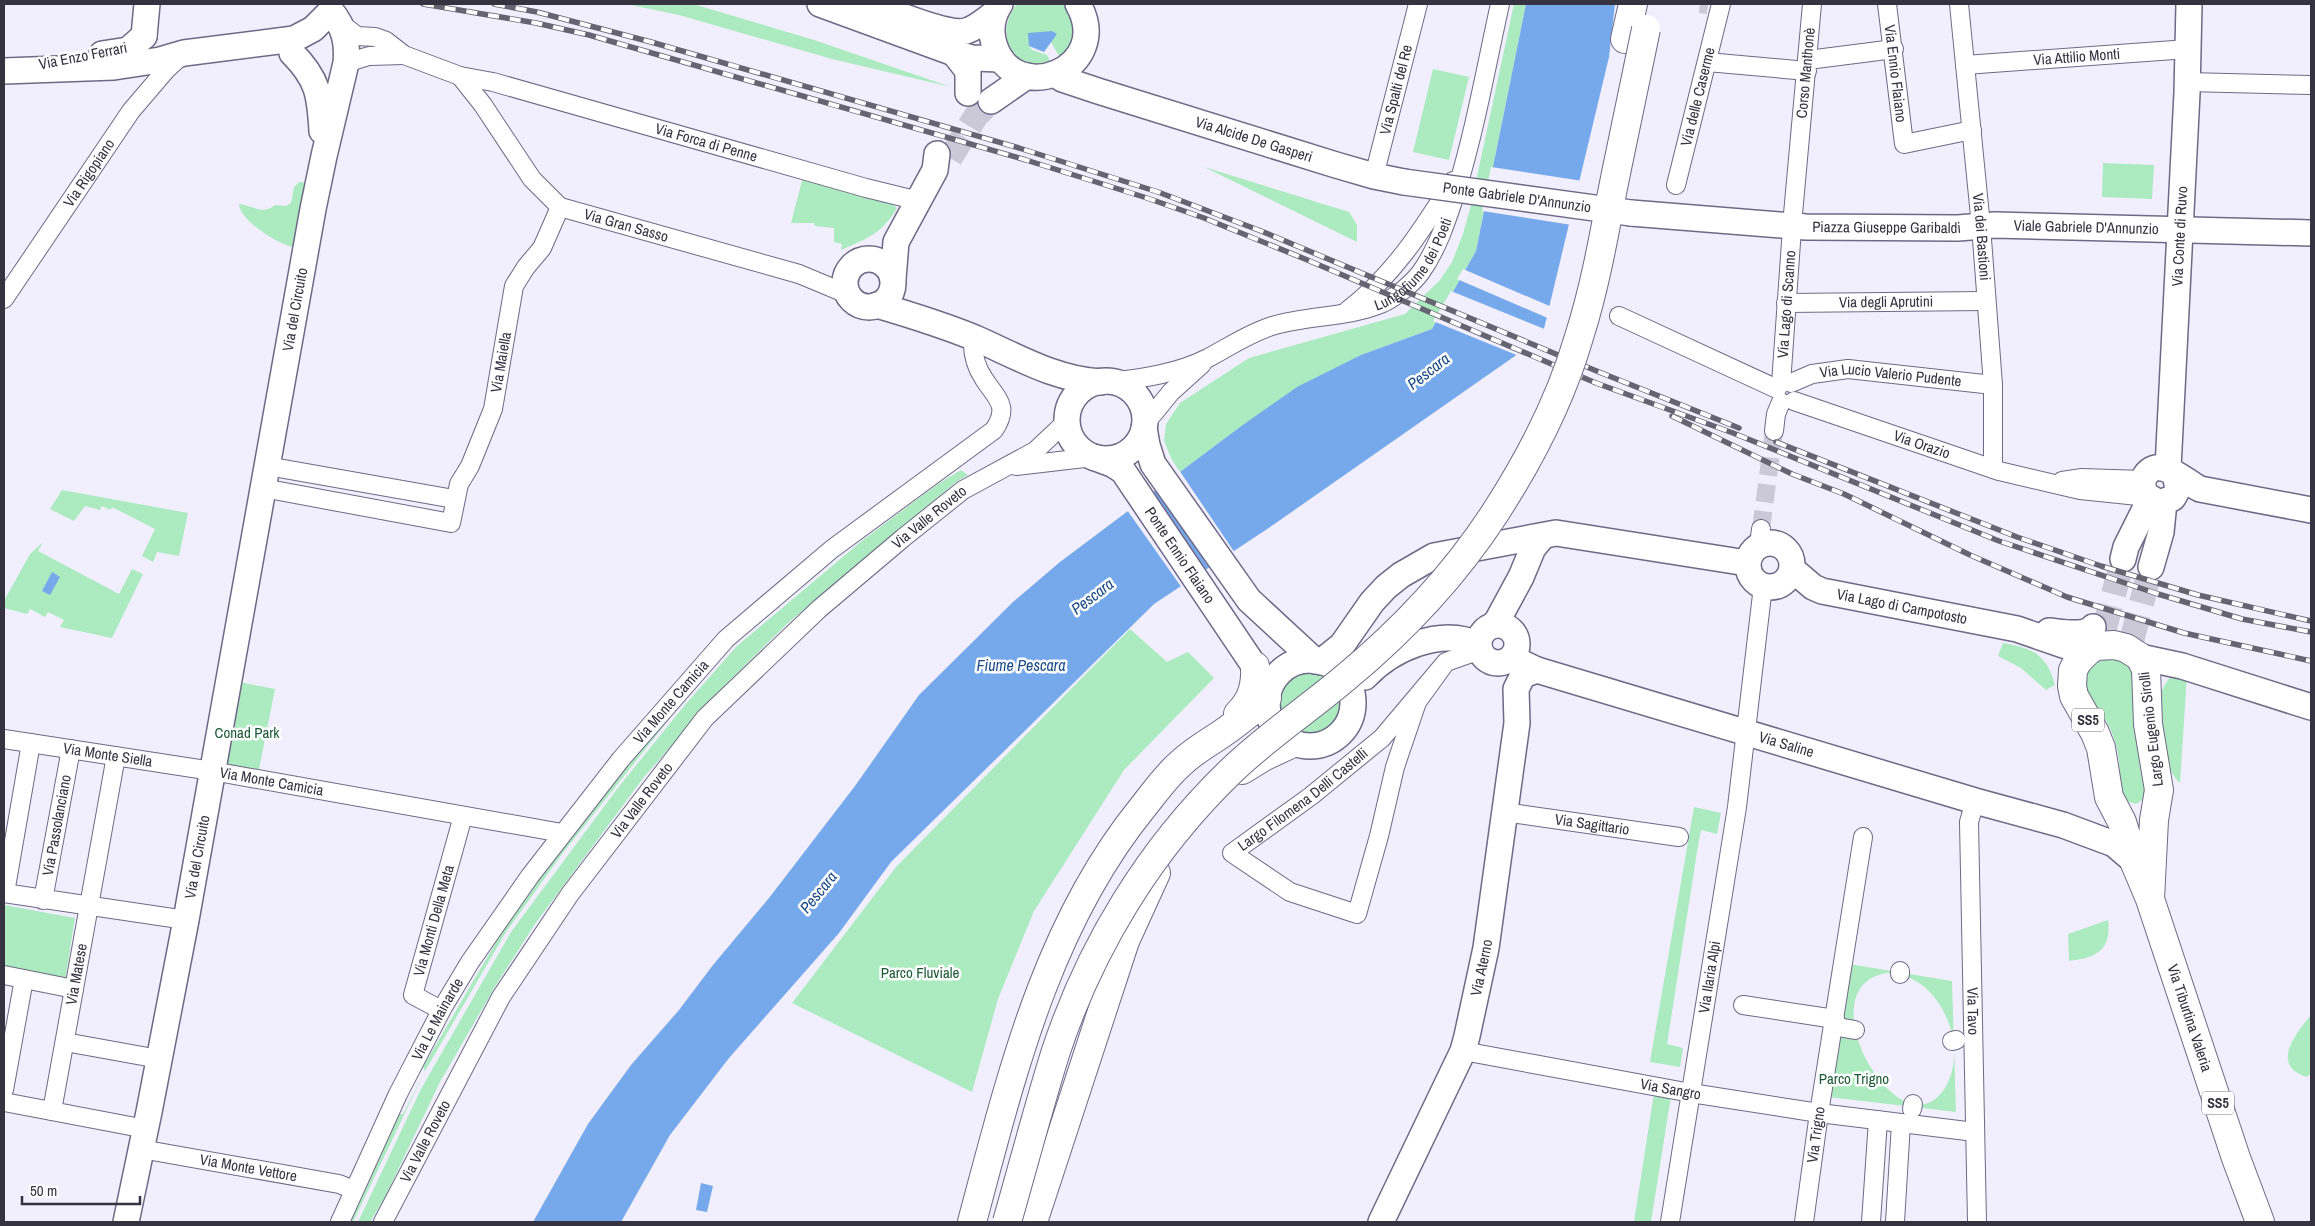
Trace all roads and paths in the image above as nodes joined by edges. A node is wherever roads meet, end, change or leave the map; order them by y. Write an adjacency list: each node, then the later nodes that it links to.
1 (147, 4): 16 (street)
2 (820, 4): 21 (street)
3 (870, 4): 13 (street)
4 (1418, 4): 45 (street, Via Spalti del Re)
5 (1500, 4): 43 (street, Lungofiume dei Poeti)
6 (1618, 4): 17 (main road)
7 (1646, 4): 17 (main road); 150 (main road, bridge)
8 (1812, 4): 27 (street, Corso Manthonè)
9 (1887, 4): 19 (street, Via Ennio Flaiano)
10 (1959, 4): 28 (street, Via dei Bastioni)
11 (2189, 4): 20 (street, Via Conte di Ruvo)
12 (1715, 6): 25 (street, Via delle Caserme)
13 (998, 8): 24 (street)
14 (334, 13): 18 (street); 23 (street, Via Forca di Penne); 26 (street, Via del Circuito)
15 (1085, 18): 30 (street); 37 (street, Via Alcide De Gasperi)
16 (144, 36): 22 (street, Via Enzo Ferrari); 29 (street, Via Enzo Ferrari)
17 (1625, 39): 149 (main road)
18 (293, 46): 22 (street, Via Enzo Ferrari); 26 (street); 42 (street, Via del Circuito)
19 (1894, 49): 27 (street); 40 (street, Via Ennio Flaiano)
20 (2188, 50): 28 (street, Via Attilio Monti); 34 (street, Via Conte di Ruvo)
21 (954, 52): 24 (street); 36 (street)
22 (184, 53): 29 (street, Via Enzo Ferrari); 59 (street, Via Rigopiano)
23 (404, 55): 26 (street, Via Forca di Penne); 31 (street, Via Forca di Penne)
24 (1001, 59): 32 (street)
25 (1706, 62): 27 (street); 47 (street, Via delle Caserme)
26 (346, 63): 42 (street, Via del Circuito)
27 (1807, 65): 41 (street, Corso Manthonè)
28 (1966, 65): 40 (street, Via dei Bastioni)
29 (4, 71)
30 (1056, 74): 32 (street); 37 (street, Via Alcide De Gasperi)
31 (460, 76): 33 (street, Via Forca di Penne); 39 (street, Via Gran Sasso)
32 (1027, 76): 38 (street)
33 (493, 82): 39 (street); 48 (street, Via Forca di Penne)
34 (2187, 82): 35 (street); 53 (street, Via Conte di Ruvo)
35 (2311, 85)
36 (968, 93)
37 (1134, 101): 45 (street, Via Alcide De Gasperi)
38 (991, 102)
39 (482, 105): 49 (street, Via Gran Sasso)
40 (1972, 130): 52 (street, Via dei Bastioni)
41 (1799, 142): 51 (street, Piazza Giuseppe Garibaldi)
42 (324, 156): 76 (street, Via del Circuito)
43 (1466, 159): 62 (street, Lungofiume dei Poeti); 62 (street, Lungofiume dei Poeti)
44 (941, 161): 48 (street)
45 (1374, 176): 46 (street, Via Alcide De Gasperi)
46 (1404, 182): 50 (street, Ponte Gabriele D'Annunzio, bridge)
47 (1676, 185)
48 (918, 201): 55 (street)
49 (560, 206): 58 (street, Via Gran Sasso); 78 (street, Via Maiella)
50 (1631, 213): 51 (street, Piazza Giuseppe Garibaldi)
51 (1792, 226): 52 (street, Piazza Giuseppe Garibaldi); 61 (street, Via Lago di Scanno)
52 (1981, 226): 53 (street, Viale Gabriele D'Annunzio); 60 (street, Via dei Bastioni)
53 (2179, 230): 54 (street, Viale Gabriele D'Annunzio); 77 (street, Via Conte di Ruvo)
54 (2311, 233)
55 (896, 242): 56 (street); 57 (street)
56 (868, 259): 57 (street); 58 (street)
57 (887, 293): 58 (street); 64 (street)
58 (847, 294)
59 (4, 299)
60 (1985, 301): 61 (street, Via degli Aprutini); 68 (street, Via dei Bastioni)
61 (1786, 303): 69 (street, Via Lago di Scanno)
62 (1343, 315): 65 (street, Lungofiume dei Poeti)
63 (1619, 316): 69 (street, Via Orazio)
64 (973, 337): 66 (street); 117 (street, Via Monte Camicia)
65 (1209, 357): 67 (street, Lungofiume dei Poeti); 71 (street, Lungofiume dei Poeti)
66 (1044, 369): 67 (street); 70 (street)
67 (1107, 382): 70 (street); 71 (street)
68 (1993, 385): 69 (street, Via Lucio Valerio Pudente); 75 (street, Via dei Bastioni)
69 (1785, 392): 72 (street, Via Lago di Scanno); 75 (street, Via Orazio)
70 (1068, 415): 73 (street); 74 (street, Via Valle Roveto)
71 (1144, 426): 73 (street); 88 (street, Ponte Ennio Flaiano)
72 (1774, 431)
73 (1093, 457): 74 (street, Via Valle Roveto); 96 (street, Ponte Ennio Flaiano)
74 (1001, 469): 145 (street, Via Valle Roveto)
75 (1994, 469): 77 (street, Via Orazio)
76 (265, 477): 78 (street); 78 (street, Via Maiella); 110 (street, Via del Circuito)
77 (2161, 488): 79 (street, Via Orazio); 82 (street); 83 (street)
78 (454, 499)
79 (2311, 510)
80 (1543, 536): 81 (street); 86 (street); 87 (street)
81 (1759, 550): 84 (street); 85 (street)
82 (2123, 559)
83 (2151, 568)
84 (1792, 569): 85 (street); 89 (street, Via Lago di Campotosto)
85 (1763, 586): 103 (street)
86 (1370, 604): 88 (street); 93 (street)
87 (1495, 625): 92 (street); 92 (street)
88 (1290, 638): 93 (street, Ponte Ennio Flaiano)
89 (2095, 638): 91 (main road, Largo Eugenio Sirolli); 115 (main road, SS5)
90 (1422, 643): 92 (street, Via Saline); 94 (street); 99 (street, Via Saline)
91 (2135, 649): 95 (street); 101 (main road, Largo Eugenio Sirolli / SS5)
92 (1495, 655): 94 (street); 97 (street, Via Saline); 98 (street, Via Aterno)
93 (1318, 661): 99 (street); 100 (street)
94 (1446, 662): 94 (street, Largo Filomena Delli Castelli)
95 (2177, 665): 101 (street); 102 (street)
96 (1255, 666): 100 (street, Ponte Ennio Flaiano); 105 (main road)
97 (1537, 670): 98 (street); 103 (street, Via Saline)
98 (1516, 690): 113 (street, Via Aterno)
99 (1351, 692): 107 (street)
100 (1268, 693): 105 (main road); 107 (street)
101 (2148, 697): 111 (main road, Largo Eugenio Sirolli / SS5)
102 (2311, 707)
103 (1745, 732): 112 (street, Via Saline); 136 (street, Via Ilaria Alpi)
104 (4, 739): 106 (street, Via Monte Siella)
105 (1209, 742): 148 (main road)
106 (31, 743): 108 (street, Via Monte Siella); 121 (street)
107 (1293, 743): 151 (main road)
108 (70, 749): 109 (street, Via Monte Siella); 123 (street, Via Passolanciano)
109 (116, 756): 110 (street, Via Monte Siella); 124 (street)
110 (212, 771): 114 (street, Via Monte Camicia); 125 (street, Via del Circuito)
111 (2157, 800): 115 (main road, Largo Eugenio Sirolli); 122 (main road, Via Tiburtina Valeria / SS5)
112 (1975, 801): 116 (street, Via Saline); 142 (street, Via Tavo)
113 (1504, 812): 118 (street, Via Sagittario); 133 (street, Via Aterno)
114 (463, 816): 117 (street, Via Monte Camicia); 130 (street, Via Monti Della Meta)
115 (2122, 822): 116 (street, Via Saline); 120 (main road, Via Tiburtina Valeria / SS5)
116 (2062, 825): 120 (street, Via Saline)
117 (562, 833): 130 (street, Via Le Mainarde)
118 (1679, 837)
119 (1863, 837): 131 (street, Via Trigno)
120 (2134, 861): 122 (main road, Via Tiburtina Valeria / SS5)
121 (4, 893): 123 (street)
122 (2150, 899): 158 (main road, Via Tiburtina Valeria / SS5)
123 (42, 900): 124 (street)
124 (89, 906): 125 (street); 128 (street, Via Matese)
125 (186, 920): 134 (street, Via del Circuito)
126 (4, 975): 127 (street)
127 (24, 979): 128 (street); 135 (street)
128 (74, 989): 132 (street, Via Matese)
129 (1743, 1006): 131 (street)
130 (441, 1010): 144 (street, Via Le Mainarde)
131 (1842, 1025): 140 (street, Via Trigno)
132 (65, 1042): 134 (street); 138 (street, Via Matese)
133 (1463, 1051): 136 (street, Via Sangro); 152 (street, Via Aterno)
134 (160, 1059): 143 (street, Via del Circuito)
135 (4, 1090)
136 (1691, 1093): 140 (street, Via Sangro); 153 (street, Via Ilaria Alpi)
137 (4, 1102): 138 (street)
138 (52, 1111): 143 (street)
139 (1908, 1112): 141 (street, Via Sangro); 142 (street, Via Sangro); 156 (street)
140 (1819, 1113): 141 (street, Via Sangro); 154 (street, Via Trigno)
141 (1878, 1120): 155 (street)
142 (1975, 1132): 157 (street, Via Tavo)
143 (144, 1139): 144 (street, Via Monte Vettore); 146 (street, Via del Circuito)
144 (354, 1190): 147 (street, Via Le Mainarde)
145 (384, 1221)
146 (126, 1222)
147 (340, 1222)
148 (972, 1222)
149 (989, 1222)
150 (1007, 1222)
151 (1033, 1222)
152 (1381, 1222)
153 (1670, 1222)
154 (1804, 1222)
155 (1871, 1222)
156 (1895, 1222)
157 (1977, 1222)
158 (2260, 1222)

